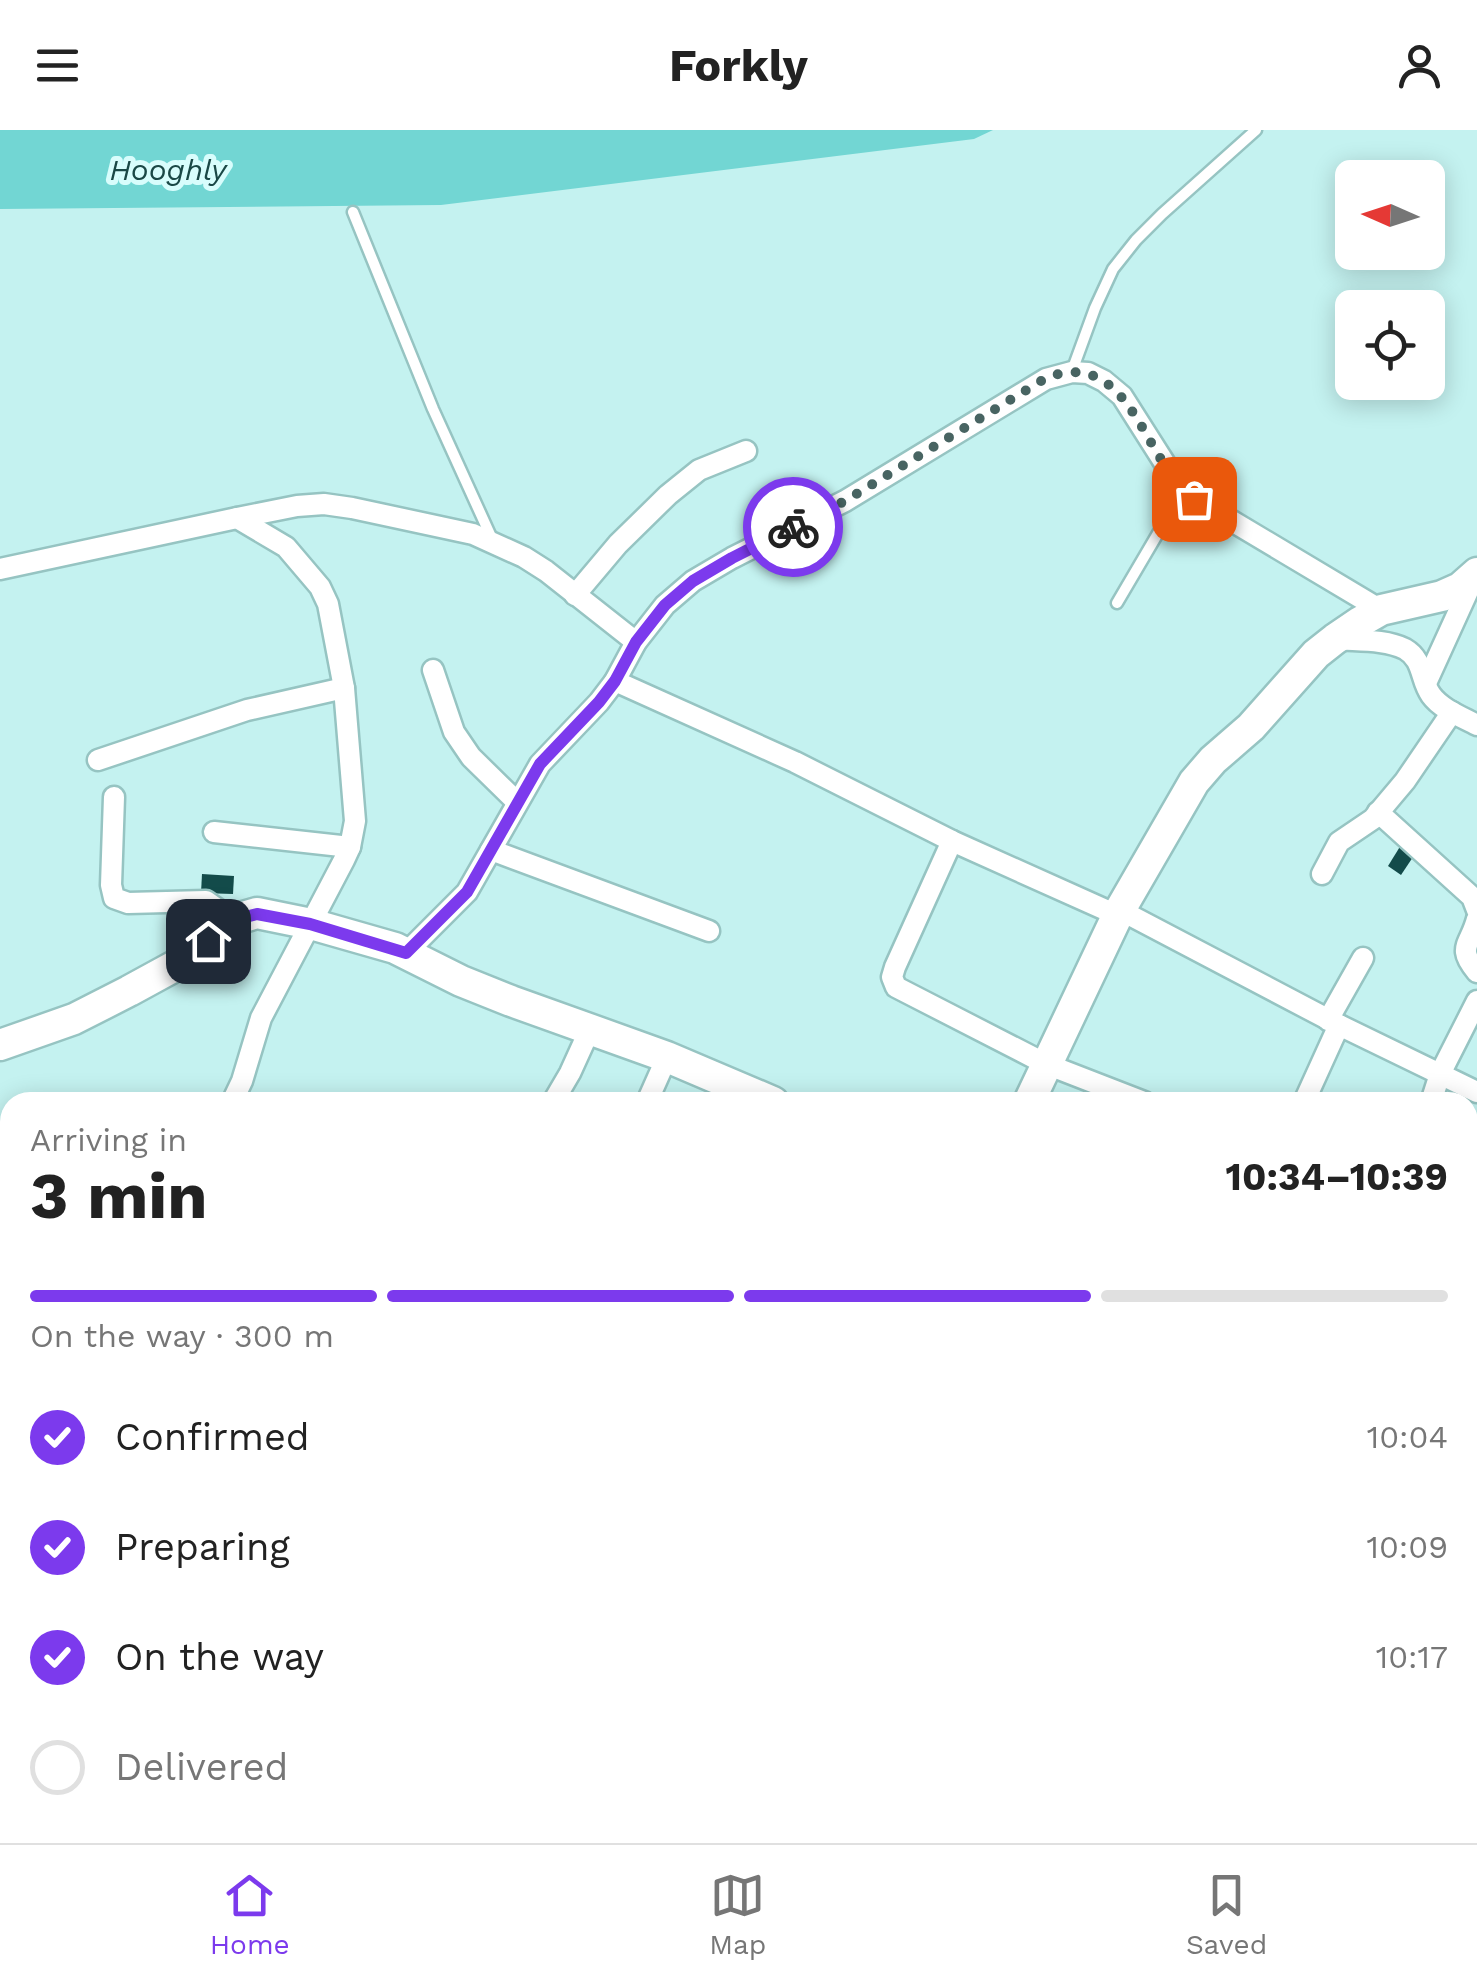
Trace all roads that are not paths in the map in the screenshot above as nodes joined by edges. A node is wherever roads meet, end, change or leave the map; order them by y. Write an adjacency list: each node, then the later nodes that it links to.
1 (1256, 130): 3 (lane)
2 (354, 212): 7 (lane)
3 (1072, 372): 5 (street); 14 (street)
4 (746, 451): 10 (street)
5 (1184, 489): 11 (lane); 12 (street)
6 (237, 518): 7 (street); 8 (street); 18 (street)
7 (493, 542): 10 (street)
8 (0, 570)
9 (1476, 574): 12 (main road); 17 (street)
10 (575, 594): 14 (street)
11 (1117, 603)
12 (1382, 610): 13 (main road)
13 (1335, 639): 17 (street); 31 (main road)
14 (636, 642): 16 (street)
15 (433, 670): 23 (street)
16 (615, 681): 23 (street); 26 (street)
17 (1426, 683): 19 (street)
18 (344, 688): 21 (street); 27 (street)
19 (1452, 712): 20 (street); 24 (street)
20 (1477, 725)
21 (98, 760)
22 (114, 797): 33 (street)
23 (517, 802): 28 (street)
24 (1378, 812): 29 (street); 30 (street)
25 (214, 832): 27 (street)
26 (952, 841): 31 (street); 44 (street)
27 (350, 846): 34 (street)
28 (491, 850): 35 (street); 36 (street)
29 (1322, 874)
30 (1477, 910)
31 (1118, 913): 40 (street); 44 (main road)
32 (1477, 919): 38 (street)
33 (233, 920): 34 (main road); 42 (main road)
34 (310, 924): 36 (main road); 46 (street)
35 (709, 932)
36 (406, 953): 41 (main road)
37 (1362, 958): 40 (street)
38 (1477, 972)
39 (1477, 1001): 45 (street)
40 (1333, 1022): 45 (street); 52 (street)
41 (590, 1029): 43 (main road); 47 (street)
42 (0, 1045)
43 (667, 1057): 48 (street); 49 (main road)
44 (1046, 1064): 50 (main road); 51 (street)
45 (1440, 1074): 53 (street); 54 (street)
46 (237, 1092)
47 (559, 1092)
48 (651, 1092)
49 (743, 1092)
50 (1033, 1092)
51 (1118, 1092)
52 (1308, 1092)
53 (1434, 1092)
54 (1477, 1092)

